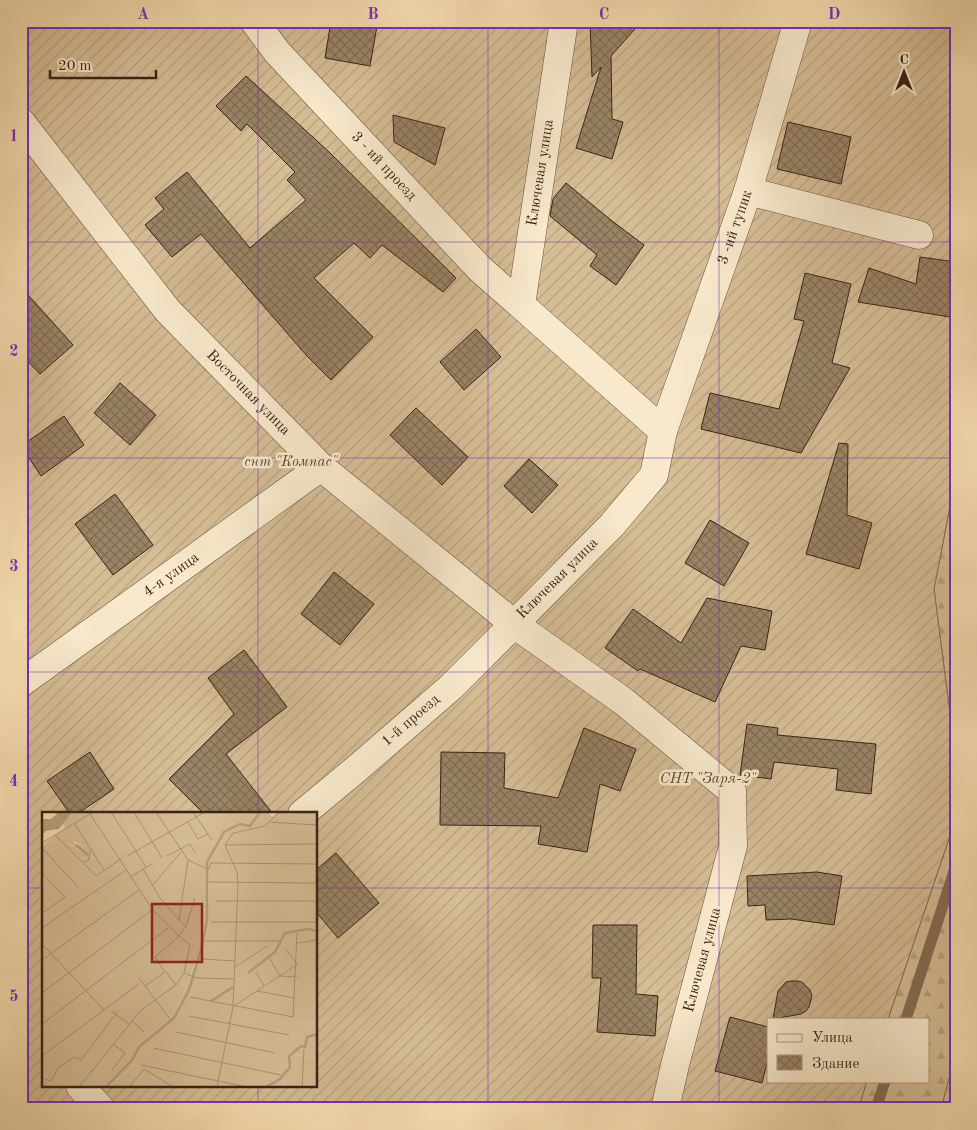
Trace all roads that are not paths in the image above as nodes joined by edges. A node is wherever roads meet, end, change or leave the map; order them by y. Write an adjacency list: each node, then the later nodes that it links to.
1 (254, 21): 7 (street, 3 - ий проезд)
2 (564, 21): 7 (street, Ключевая улица)
3 (798, 21): 5 (street, 3 -ий тупик)
4 (21, 122): 9 (street, Восточная улица)
5 (748, 191): 6 (street); 8 (street, 3 -ий тупик)
6 (919, 235)
7 (521, 305): 8 (street)
8 (663, 431): 10 (street, Ключевая улица)
9 (321, 467): 10 (street, Восточная улица); 11 (street, 4-я улица)
10 (514, 624): 12 (street, 1-й проезд); 15 (street, Ключевая улица)
11 (21, 683)
12 (304, 812)
13 (82, 1088): 14 (street)
14 (101, 1109)
15 (665, 1109)

